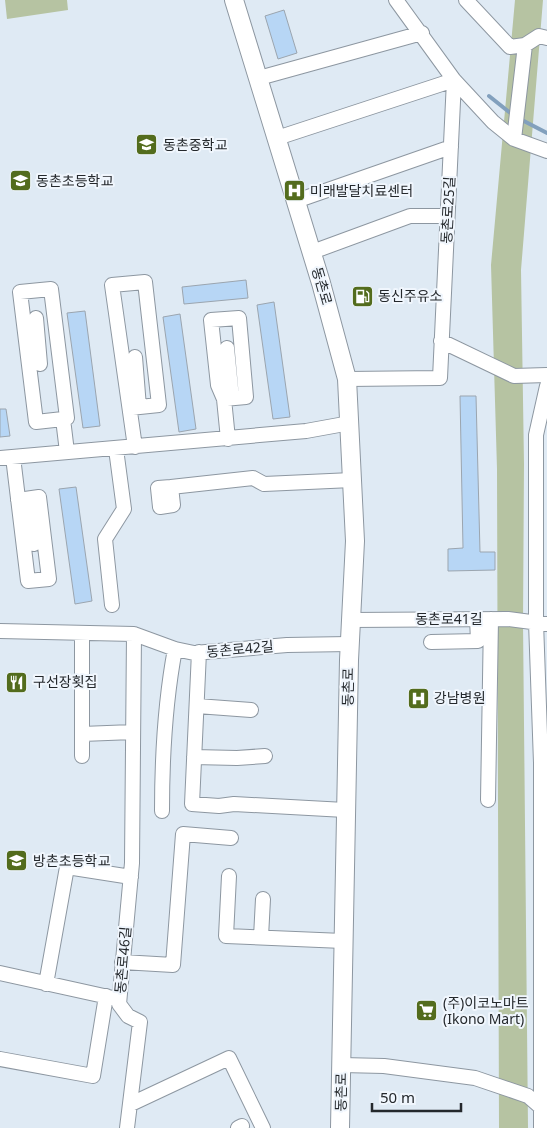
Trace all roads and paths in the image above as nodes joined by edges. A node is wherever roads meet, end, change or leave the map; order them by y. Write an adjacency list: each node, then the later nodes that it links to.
1 (234, 0): 7 (main road, 동촌로)
2 (396, 0): 4 (street)
3 (466, 0): 6 (street)
4 (422, 33): 7 (street); 8 (street)
5 (547, 38): 6 (street)
6 (524, 49): 10 (street)
7 (259, 78): 9 (main road, 동촌로)
8 (454, 80): 9 (street); 10 (street); 11 (street, 동촌로25길)
9 (278, 138): 13 (main road, 동촌로)
10 (514, 139): 12 (street)
11 (451, 147): 13 (street); 14 (street, 동촌로25길)
12 (547, 151)
13 (296, 201): 15 (main road, 동촌로)
14 (447, 216): 15 (street, 동촌로); 17 (street, 동촌로25길)
15 (312, 252): 23 (main road, 동촌로)
16 (36, 318): 21 (street)
17 (441, 341): 22 (street); 23 (street, 동촌로25길)
18 (228, 348): 25 (street)
19 (135, 358): 26 (street)
20 (60, 362): 21 (street); 21 (street); 27 (street)
21 (35, 365): 27 (street)
22 (547, 375)
23 (347, 379): 28 (main road, 동촌로)
24 (547, 386): 37 (street)
25 (228, 398): 25 (street); 29 (street)
26 (135, 408): 26 (street); 30 (street)
27 (62, 419): 32 (street)
28 (350, 423): 29 (street); 34 (main road, 동촌로)
29 (228, 439): 30 (street)
30 (135, 447): 31 (street)
31 (116, 449): 32 (street); 40 (street)
32 (67, 452): 33 (street)
33 (6, 457): 36 (street)
34 (352, 480): 35 (street); 42 (main road, 동촌로)
35 (171, 487)
36 (23, 499): 36 (street); 38 (street)
37 (541, 518): 39 (street)
38 (34, 544)
39 (541, 568): 43 (street)
40 (112, 604)
41 (484, 619): 42 (street, 동촌로41길); 43 (street, 동촌로41길); 47 (street); 59 (street)
42 (350, 620): 48 (main road, 동촌로)
43 (541, 623): 58 (street)
44 (0, 631): 45 (street, 동촌로42길)
45 (82, 633): 46 (street, 동촌로42길); 54 (street)
46 (134, 634): 49 (street, 동촌로42길); 53 (street)
47 (431, 642)
48 (349, 644): 50 (street, 동촌로42길); 61 (main road, 동촌로)
49 (175, 649): 50 (street, 동촌로42길); 62 (street)
50 (199, 652): 51 (street)
51 (197, 706): 52 (street); 57 (street)
52 (250, 710)
53 (133, 732): 54 (street); 66 (street, 동촌로46길)
54 (82, 734): 55 (street)
55 (82, 756)
56 (265, 756): 57 (street)
57 (194, 757): 61 (street)
58 (544, 763): 60 (street)
59 (488, 800)
60 (544, 807): 64 (street)
61 (345, 810): 69 (main road, 동촌로)
62 (162, 811)
63 (231, 838): 70 (street)
64 (544, 858): 72 (street)
65 (229, 876): 68 (street)
66 (131, 877): 70 (street, 동촌로46길); 73 (street)
67 (263, 899): 68 (street)
68 (261, 937): 69 (street)
69 (343, 941): 76 (main road, 동촌로)
70 (122, 962): 74 (street, 동촌로46길)
71 (0, 973): 73 (street)
72 (544, 981): 77 (street)
73 (46, 984): 74 (street)
74 (113, 997): 75 (street); 78 (street, 동촌로46길)
75 (0, 1059)
76 (342, 1065): 79 (street); 82 (main road, 동촌로)
77 (544, 1089): 79 (street)
78 (131, 1104): 80 (street); 81 (street)
79 (544, 1110): 83 (street)
80 (127, 1128)
81 (263, 1128)
82 (340, 1128)
83 (541, 1128)

